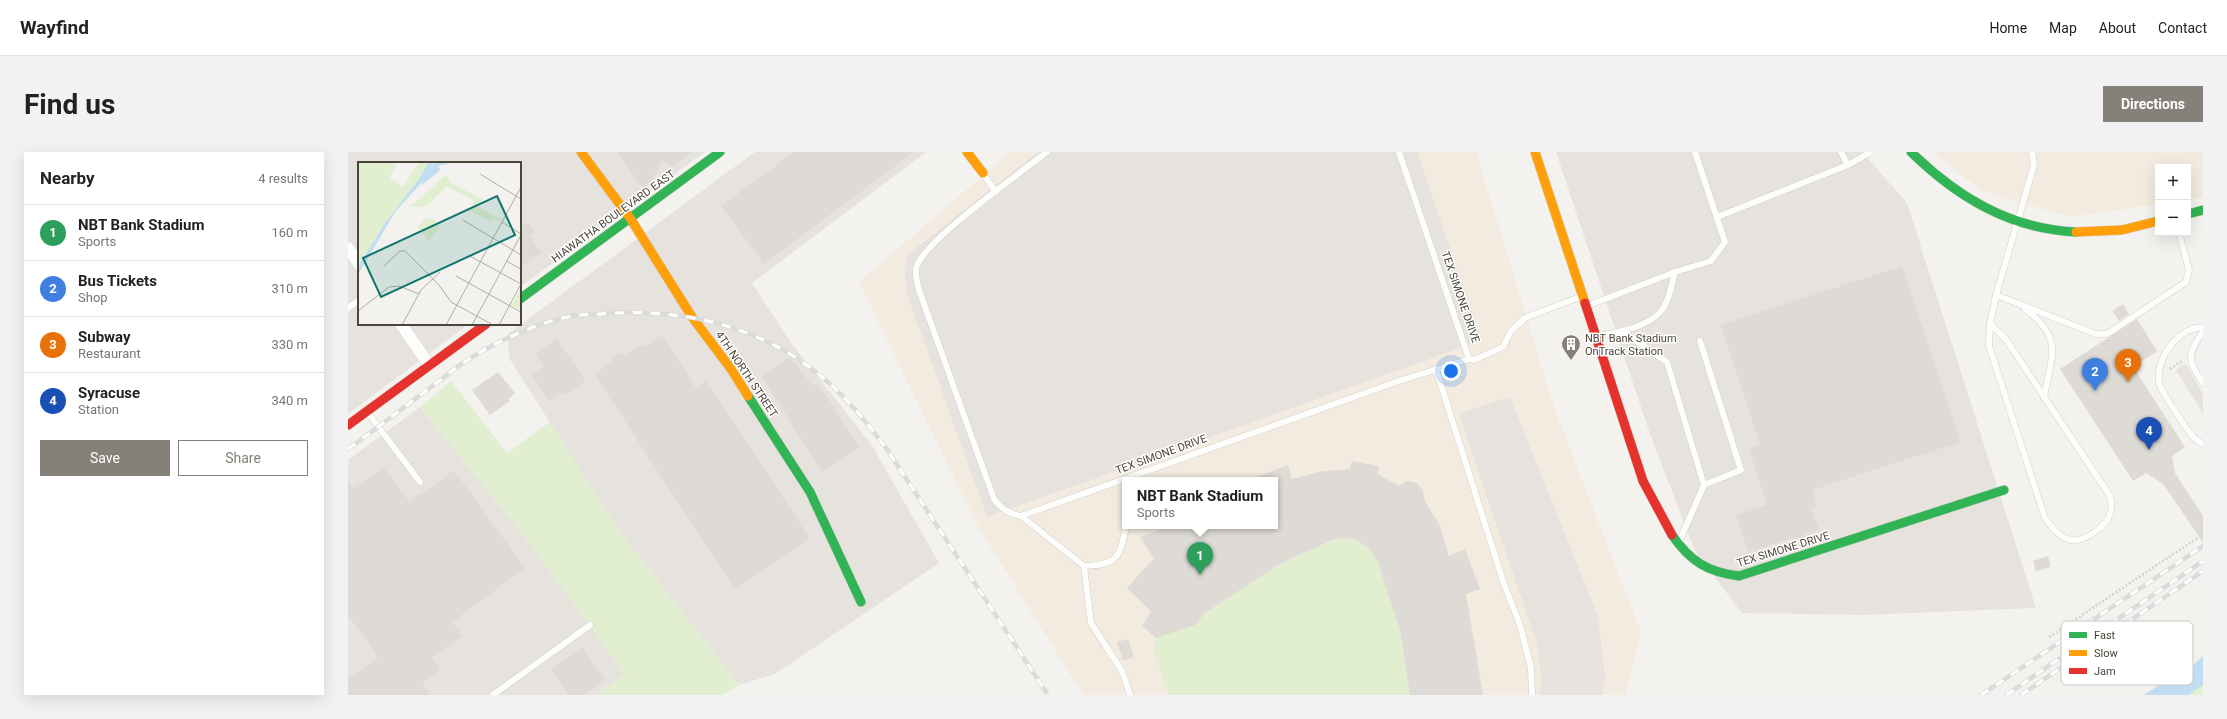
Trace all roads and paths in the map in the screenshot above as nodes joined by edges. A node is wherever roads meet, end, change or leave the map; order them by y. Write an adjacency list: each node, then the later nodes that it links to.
1 (581, 152): 17 (street, 4TH NORTH STREET)
2 (720, 152): 17 (street, HIAWATHA BOULEVARD EAST)
3 (967, 152): 13 (street)
4 (1046, 152): 14 (lane)
5 (1399, 152): 41 (lane, TEX SIMONE DRIVE)
6 (1535, 152): 26 (street, TEX SIMONE DRIVE)
7 (1695, 152): 18 (lane)
8 (1841, 152): 12 (lane)
9 (1871, 152): 12 (lane)
10 (1911, 152): 19 (street)
11 (2032, 152): 19 (lane)
12 (1848, 165): 18 (lane)
13 (983, 173): 14 (lane)
14 (996, 192): 57 (lane)
15 (2203, 210): 16 (street)
16 (2191, 213)
17 (630, 218): 27 (street, HIAWATHA BOULEVARD EAST); 62 (street, 4TH NORTH STREET)
18 (1717, 218): 24 (lane)
19 (2017, 222): 20 (street); 25 (lane)
20 (2155, 222)
21 (2180, 236): 29 (lane)
22 (348, 248): 23 (street)
23 (358, 263)
24 (1675, 272): 30 (lane); 37 (lane)
25 (1996, 295): 29 (lane); 32 (lane)
26 (1582, 296): 30 (street, TEX SIMONE DRIVE); 41 (lane)
27 (521, 298)
28 (358, 301): 31 (lane)
29 (2018, 305): 46 (lane)
30 (1585, 306): 38 (street, TEX SIMONE DRIVE)
31 (348, 308)
32 (1990, 324): 46 (lane); 46 (lane)
33 (402, 325): 42 (street)
34 (485, 325): 42 (street)
35 (2203, 326): 44 (lane)
36 (2203, 331): 40 (lane)
37 (1623, 332): 38 (lane); 55 (lane)
38 (1595, 337): 60 (street, TEX SIMONE DRIVE)
39 (1700, 341): 55 (lane)
40 (2191, 355): 44 (path); 45 (lane)
41 (1469, 359): 43 (lane, TEX SIMONE DRIVE)
42 (429, 365): 47 (street)
43 (1436, 369): 50 (lane, TEX SIMONE DRIVE); 69 (lane)
44 (2159, 378): 49 (lane)
45 (2203, 383)
46 (2044, 398)
47 (367, 411): 48 (street); 54 (lane)
48 (348, 425)
49 (2203, 444)
50 (1144, 473): 51 (lane, TEX SIMONE DRIVE); 52 (lane)
51 (1133, 477)
52 (1143, 477)
53 (1122, 481): 57 (lane, TEX SIMONE DRIVE)
54 (420, 482)
55 (1704, 485): 60 (lane)
56 (2004, 490): 60 (street, TEX SIMONE DRIVE)
57 (1021, 516): 61 (lane)
58 (1126, 529): 61 (lane)
59 (2199, 537): 63 (path)
60 (1678, 543)
61 (1084, 566): 68 (lane)
62 (861, 602)
63 (2073, 621)
64 (590, 625): 67 (lane)
65 (2061, 629): 66 (path)
66 (2049, 637)
67 (493, 695)
68 (1130, 695)
69 (1532, 695)

